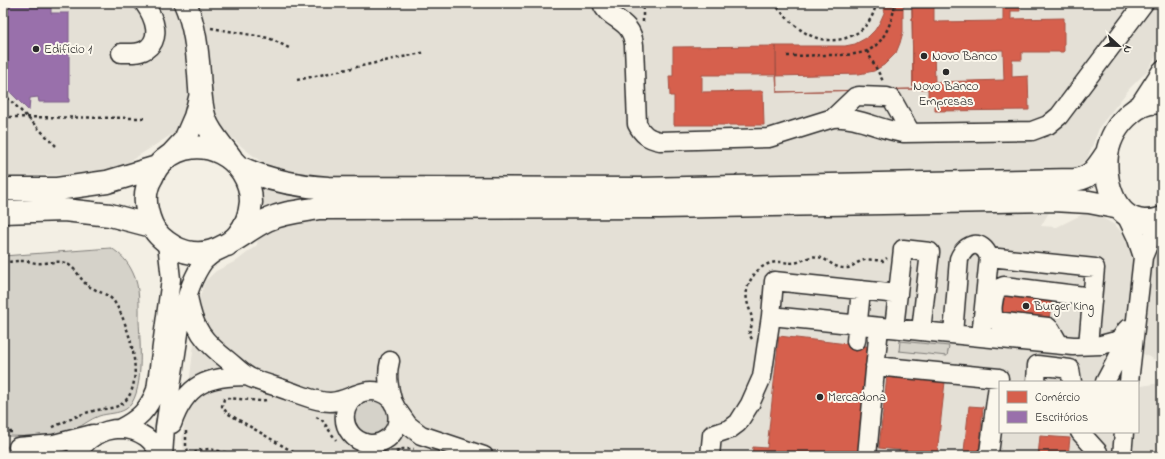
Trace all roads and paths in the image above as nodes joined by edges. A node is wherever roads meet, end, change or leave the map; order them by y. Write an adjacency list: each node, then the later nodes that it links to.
1 (144, 3): 14 (street)
2 (186, 3): 10 (main road)
3 (734, 3): 9 (path)
4 (774, 3): 5 (path)
5 (876, 3)
6 (896, 3): 12 (path)
7 (1144, 3): 27 (street)
8 (603, 5): 26 (street)
9 (643, 5)
10 (194, 28): 11 (path); 19 (main road)
11 (291, 49)
12 (867, 51): 15 (path); 20 (path)
13 (426, 52): 17 (path)
14 (121, 53)
15 (787, 56)
16 (1162, 70): 22 (street)
17 (297, 80)
18 (3, 93): 24 (path)
19 (200, 97): 30 (main road); 31 (main road)
20 (892, 100): 26 (street); 27 (street)
21 (1162, 103): 22 (main road)
22 (1138, 107): 29 (main road)
23 (3, 117): 24 (path)
24 (28, 118): 25 (path); 28 (path)
25 (146, 118)
26 (833, 118): 27 (street)
27 (911, 133)
28 (56, 146)
29 (1108, 154): 31 (main road); 33 (main road)
30 (165, 160): 31 (main road); 32 (main road); 37 (main road)
31 (236, 163): 39 (main road)
32 (3, 189)
33 (1122, 211): 35 (main road); 39 (main road); 41 (street)
34 (3, 212): 37 (main road)
35 (1162, 218)
36 (1162, 224): 41 (street)
37 (152, 226): 38 (main road)
38 (167, 243): 39 (main road); 70 (street)
39 (223, 247): 47 (street)
40 (989, 257): 43 (street); 45 (street); 54 (street)
41 (1143, 257): 48 (street)
42 (3, 263): 71 (path)
43 (987, 276): 45 (street); 55 (street)
44 (861, 290): 46 (street); 49 (street); 53 (street)
45 (1093, 292): 56 (street); 57 (street)
46 (898, 294): 50 (street); 52 (street)
47 (188, 296): 59 (street); 81 (street)
48 (1139, 296): 51 (street); 64 (street)
49 (770, 316): 53 (street); 89 (street)
50 (886, 327): 52 (street); 53 (street); 58 (street)
51 (1127, 329): 57 (street); 63 (street)
52 (921, 331): 54 (street)
53 (857, 333)
54 (953, 334): 55 (street)
55 (981, 337): 56 (street)
56 (1059, 344): 57 (street)
57 (1088, 345): 62 (street)
58 (875, 366): 90 (street); 91 (street)
59 (248, 376): 68 (street); 81 (street)
60 (1036, 381): 61 (street)
61 (1072, 381)
62 (1104, 381)
63 (1105, 381)
64 (1129, 381)
65 (362, 393): 67 (street); 67 (street); 68 (street); 77 (street)
66 (263, 398): 87 (path)
67 (395, 405): 79 (street); 80 (street)
68 (315, 407): 77 (path); 77 (street)
69 (186, 426): 85 (path)
70 (119, 428): 73 (street); 81 (street)
71 (48, 429)
72 (3, 432): 78 (path)
73 (101, 432): 78 (street); 84 (street)
74 (1081, 433): 82 (street)
75 (1099, 433): 82 (street)
76 (1124, 433): 92 (street)
77 (343, 437): 80 (street)
78 (12, 442): 83 (street)
79 (421, 443): 80 (path); 80 (street); 88 (street)
80 (386, 448)
81 (163, 453)
82 (1098, 454)
83 (48, 456)
84 (76, 456)
85 (189, 456): 86 (path)
86 (243, 456)
87 (300, 456)
88 (484, 456)
89 (710, 456)
90 (867, 456)
91 (986, 456)
92 (1122, 456)

